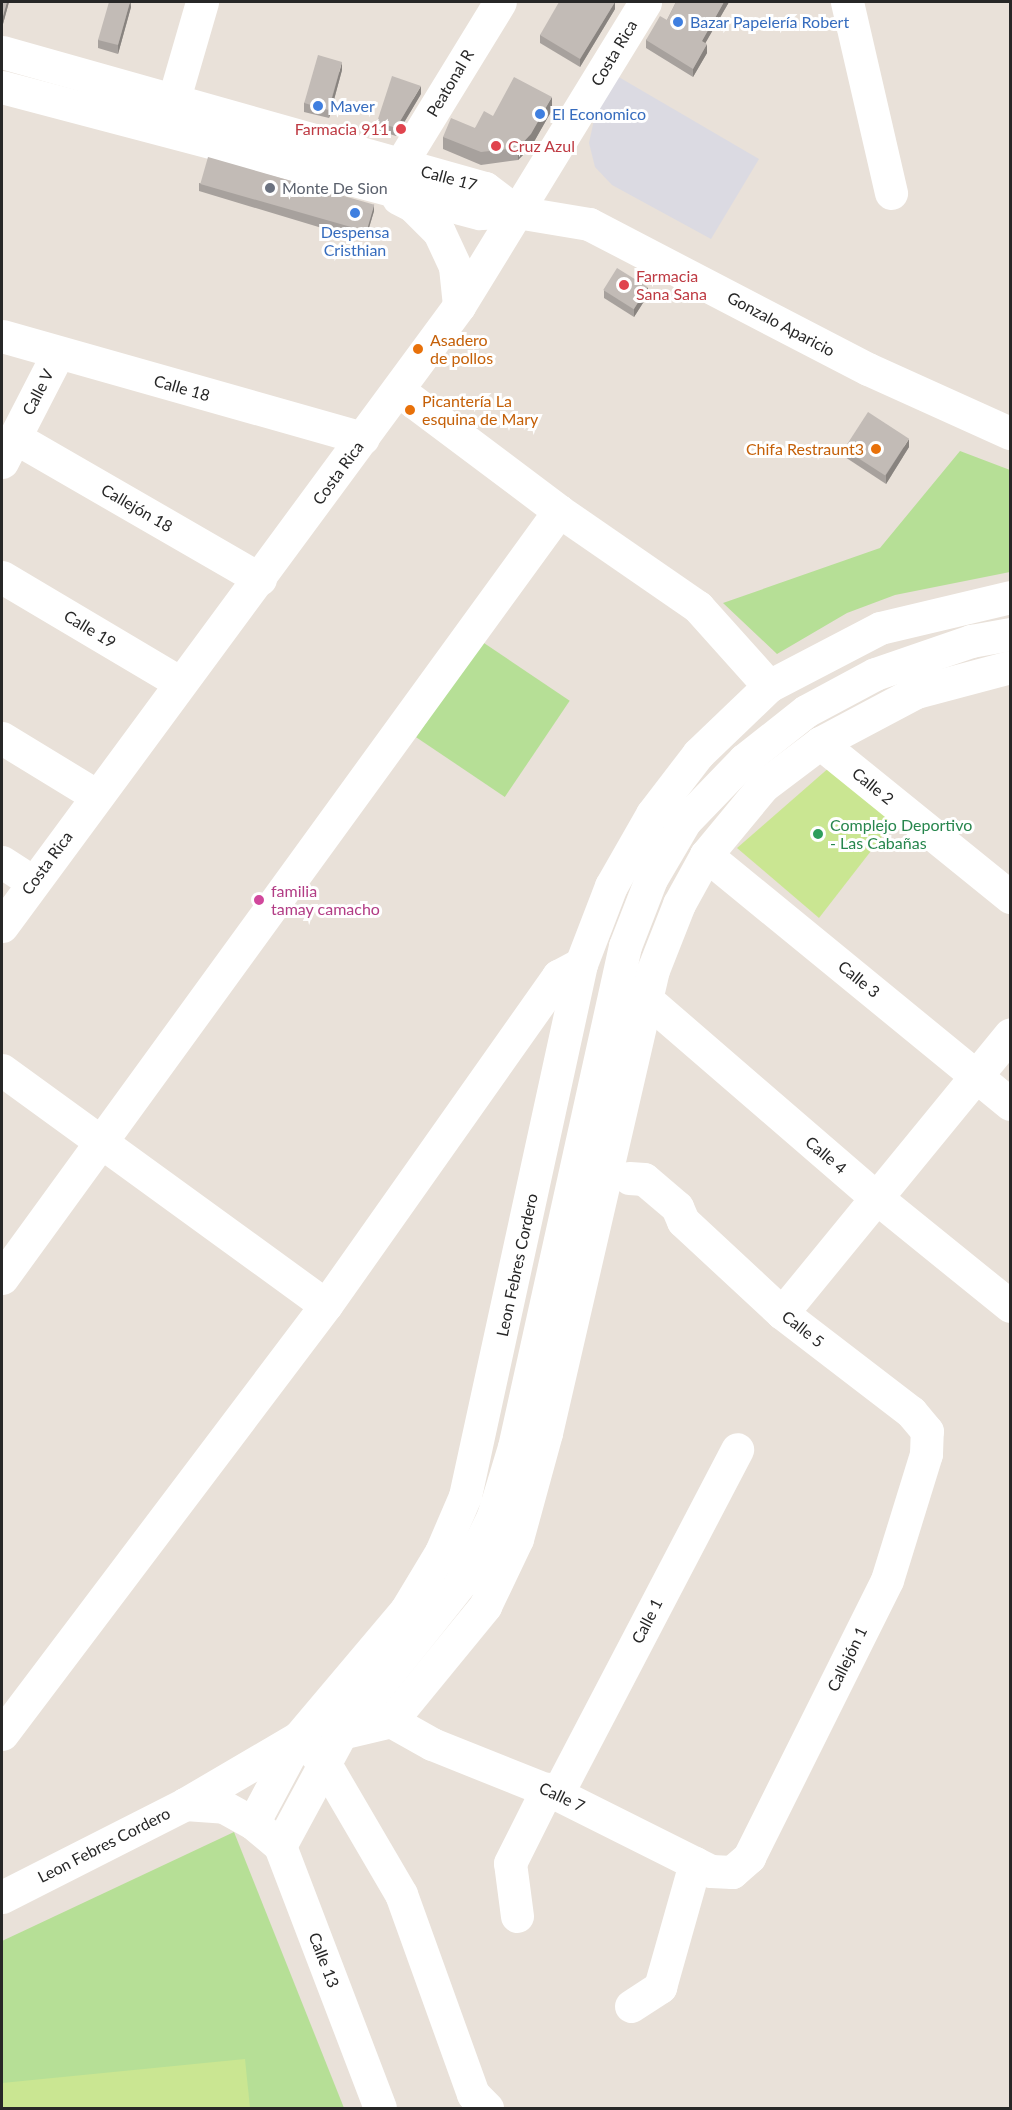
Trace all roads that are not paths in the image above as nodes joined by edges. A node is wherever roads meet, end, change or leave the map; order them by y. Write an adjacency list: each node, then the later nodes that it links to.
1 (202, 2): 7 (street)
2 (500, 2): 8 (street, Peatonal R)
3 (645, 2): 11 (street, Costa Rica)
4 (846, 2): 10 (street)
5 (2, 52): 7 (street, Calle 17)
6 (2, 87): 9 (street, Calle 17)
7 (173, 102): 8 (street, Calle 17)
8 (400, 165): 11 (street, Calle 17)
9 (377, 188): 11 (street, Calle 17); 12 (street)
10 (891, 193)
11 (517, 212): 12 (street, Costa Rica); 16 (street, Gonzalo Aparicio)
12 (459, 306): 15 (street, Costa Rica)
13 (2, 336): 14 (street, Calle 18)
14 (58, 353): 17 (street, Calle 18); 18 (street, Calle V)
15 (398, 390): 17 (street, Costa Rica); 19 (street)
16 (1011, 433)
17 (363, 438): 21 (street, Costa Rica)
18 (8, 450): 21 (street, Callejón 18)
19 (559, 511): 26 (street); 43 (street)
20 (2, 577): 25 (street, Calle 19)
21 (260, 579): 25 (street, Costa Rica)
22 (1011, 597): 26 (street, Leon Febres Cordero)
23 (1011, 634): 42 (street)
24 (1011, 667): 28 (street)
25 (178, 682): 29 (street, Costa Rica)
26 (769, 686): 35 (street, Leon Febres Cordero)
27 (2, 738): 29 (street)
28 (820, 743): 30 (street); 33 (street, Calle 2)
29 (97, 796): 32 (street, Costa Rica)
30 (706, 855): 36 (street); 39 (street, Calle 3)
31 (2, 862): 32 (street)
32 (33, 882): 34 (street, Costa Rica)
33 (1011, 897)
34 (2, 926)
35 (581, 964): 41 (street, Leon Febres Cordero); 47 (street)
36 (646, 999): 44 (street); 45 (street, Calle 4)
37 (1011, 1034): 39 (street)
38 (2, 1070): 43 (street)
39 (977, 1075): 40 (street, Calle 3); 45 (street)
40 (1011, 1104)
41 (546, 1133): 42 (street); 55 (street, Leon Febres Cordero)
42 (582, 1140): 44 (street, Calle 5); 53 (street)
43 (103, 1141): 46 (street); 47 (street)
44 (618, 1170): 49 (street, Calle 5); 52 (street)
45 (878, 1199): 48 (street, Calle 4); 49 (street)
46 (2, 1278)
47 (326, 1305): 54 (street)
48 (1011, 1306)
49 (782, 1313): 50 (street, Calle 5)
50 (927, 1431): 62 (street, Callejón 1)
51 (737, 1449): 57 (street, Calle 1)
52 (391, 1721): 53 (street); 57 (street, Calle 7)
53 (341, 1733): 56 (street)
54 (2, 1734)
55 (299, 1737): 56 (street); 58 (street); 59 (street, Leon Febres Cordero)
56 (325, 1764): 60 (street); 67 (street)
57 (552, 1791): 61 (street, Calle 7); 64 (street, Calle 1)
58 (185, 1804): 59 (street, Leon Febres Cordero); 63 (street, Leon Febres Cordero)
59 (253, 1823): 60 (street)
60 (280, 1845): 66 (street, Calle 13)
61 (695, 1863): 62 (street, Calle 7); 65 (street)
62 (732, 1872)
63 (2, 1897)
64 (517, 1916)
65 (631, 2006)
66 (380, 2109)
67 (487, 2109)

